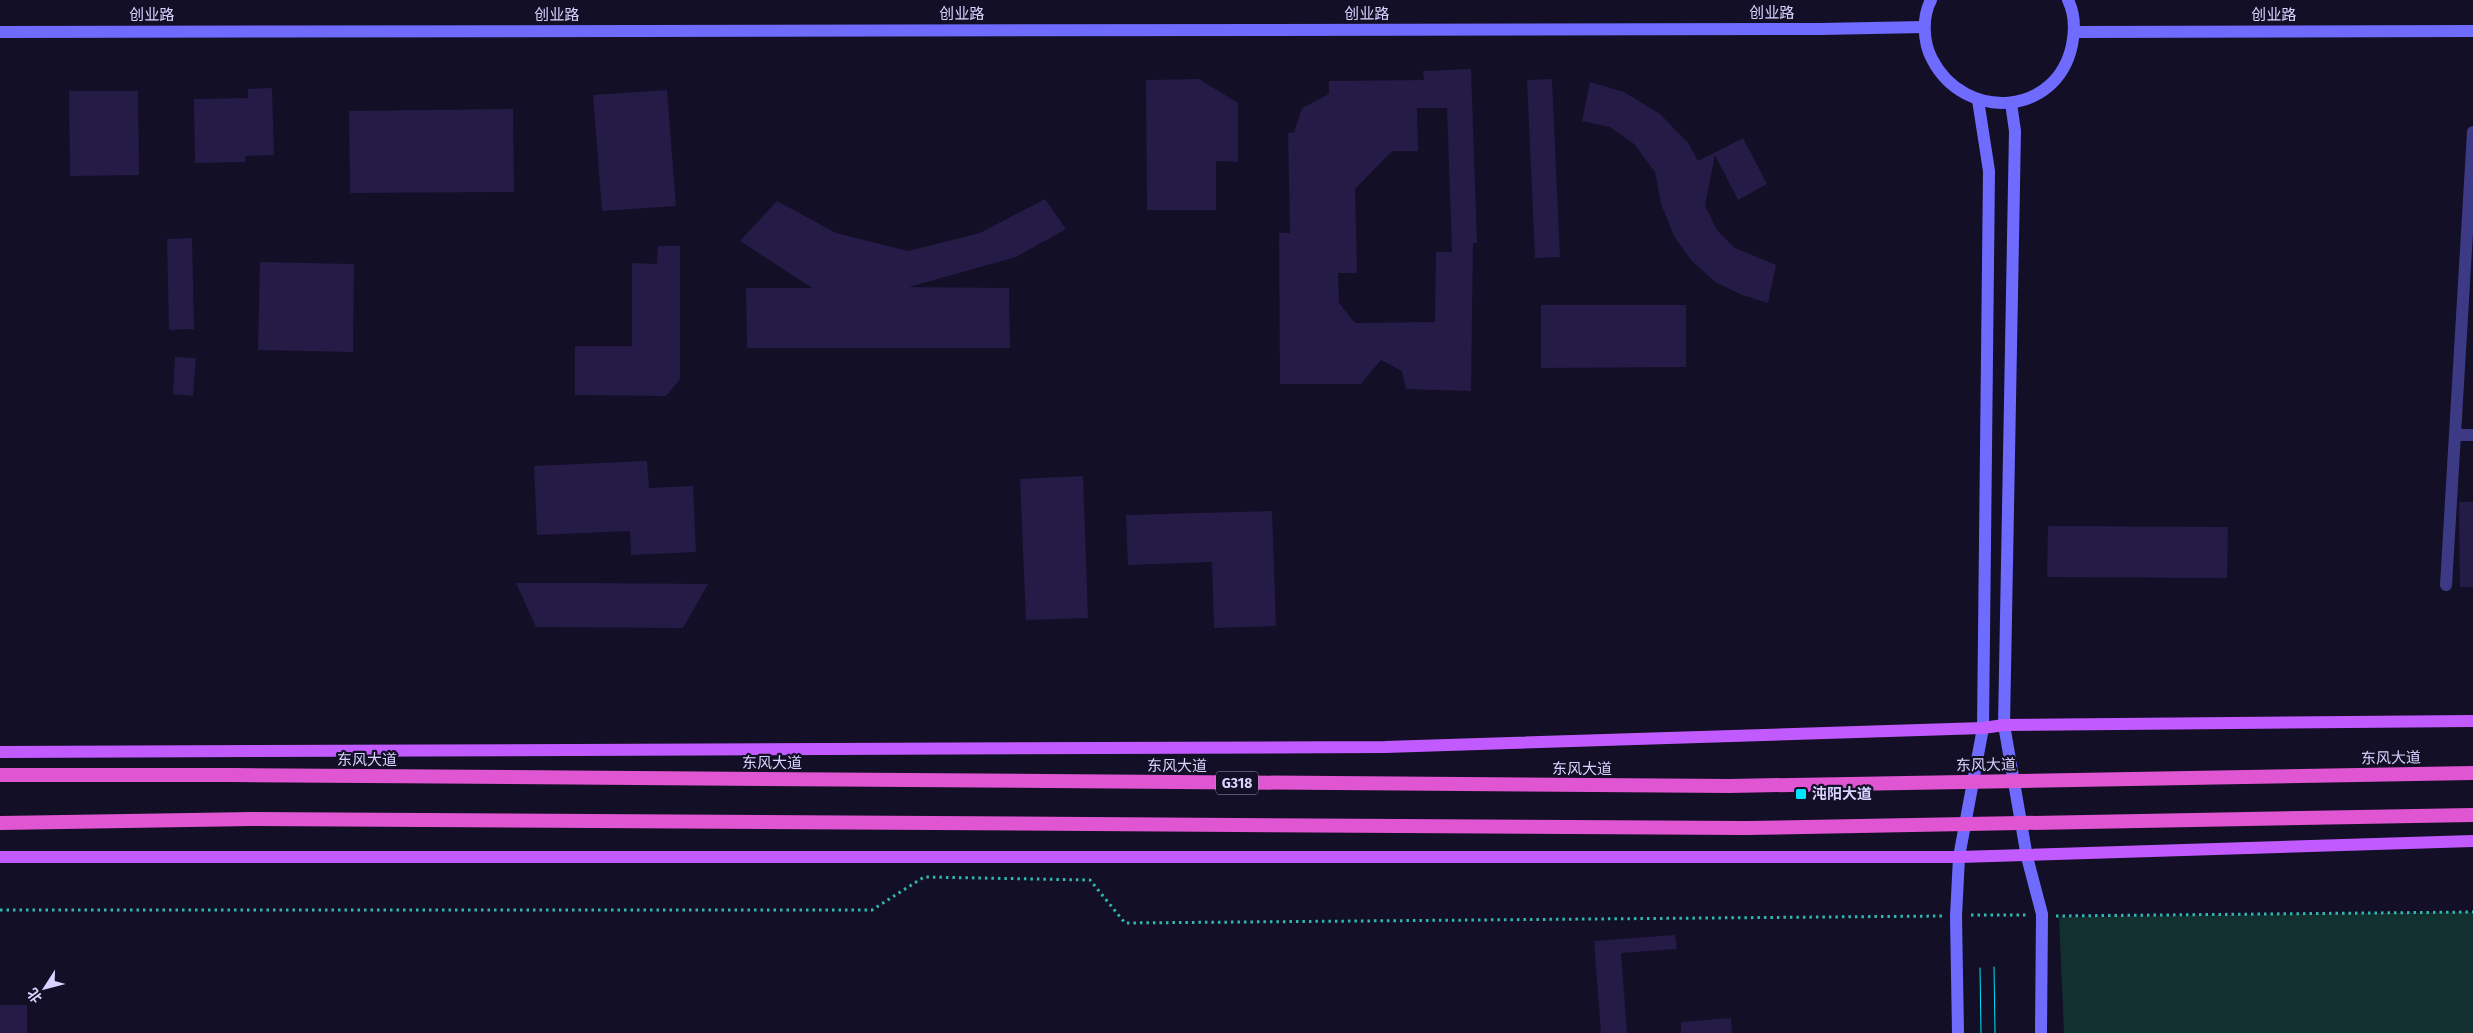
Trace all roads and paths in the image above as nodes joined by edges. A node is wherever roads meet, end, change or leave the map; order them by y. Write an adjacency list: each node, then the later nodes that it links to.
1 (1931, 0): 3 (main road)
2 (2068, 0): 6 (main road)
3 (1924, 27): 5 (main road, 创业路); 7 (main road)
4 (2473, 31): 6 (main road, 创业路)
5 (0, 32)
6 (2075, 32): 8 (main road)
7 (1978, 100): 8 (main road); 15 (main road)
8 (2011, 103): 14 (main road)
9 (2473, 132): 11 (street)
10 (2473, 435): 11 (street)
11 (2455, 436): 12 (street)
12 (2446, 585)
13 (2473, 721): 14 (main road)
14 (2004, 725): 15 (main road); 24 (main road)
15 (1984, 728): 16 (main road); 23 (main road)
16 (0, 752)
17 (2473, 773): 18 (highway, 东风大道 / G318, bridge)
18 (0, 776)
19 (2473, 815): 20 (highway, bridge)
20 (0, 823)
21 (2473, 841): 24 (main road)
22 (0, 857): 23 (main road)
23 (1959, 857): 24 (main road); 28 (main road)
24 (2027, 857): 27 (main road)
25 (0, 910): 28 (path)
26 (2473, 912): 27 (path)
27 (2042, 914): 28 (path); 30 (main road)
28 (1956, 916): 29 (main road)
29 (1958, 1033)
30 (2041, 1033)

